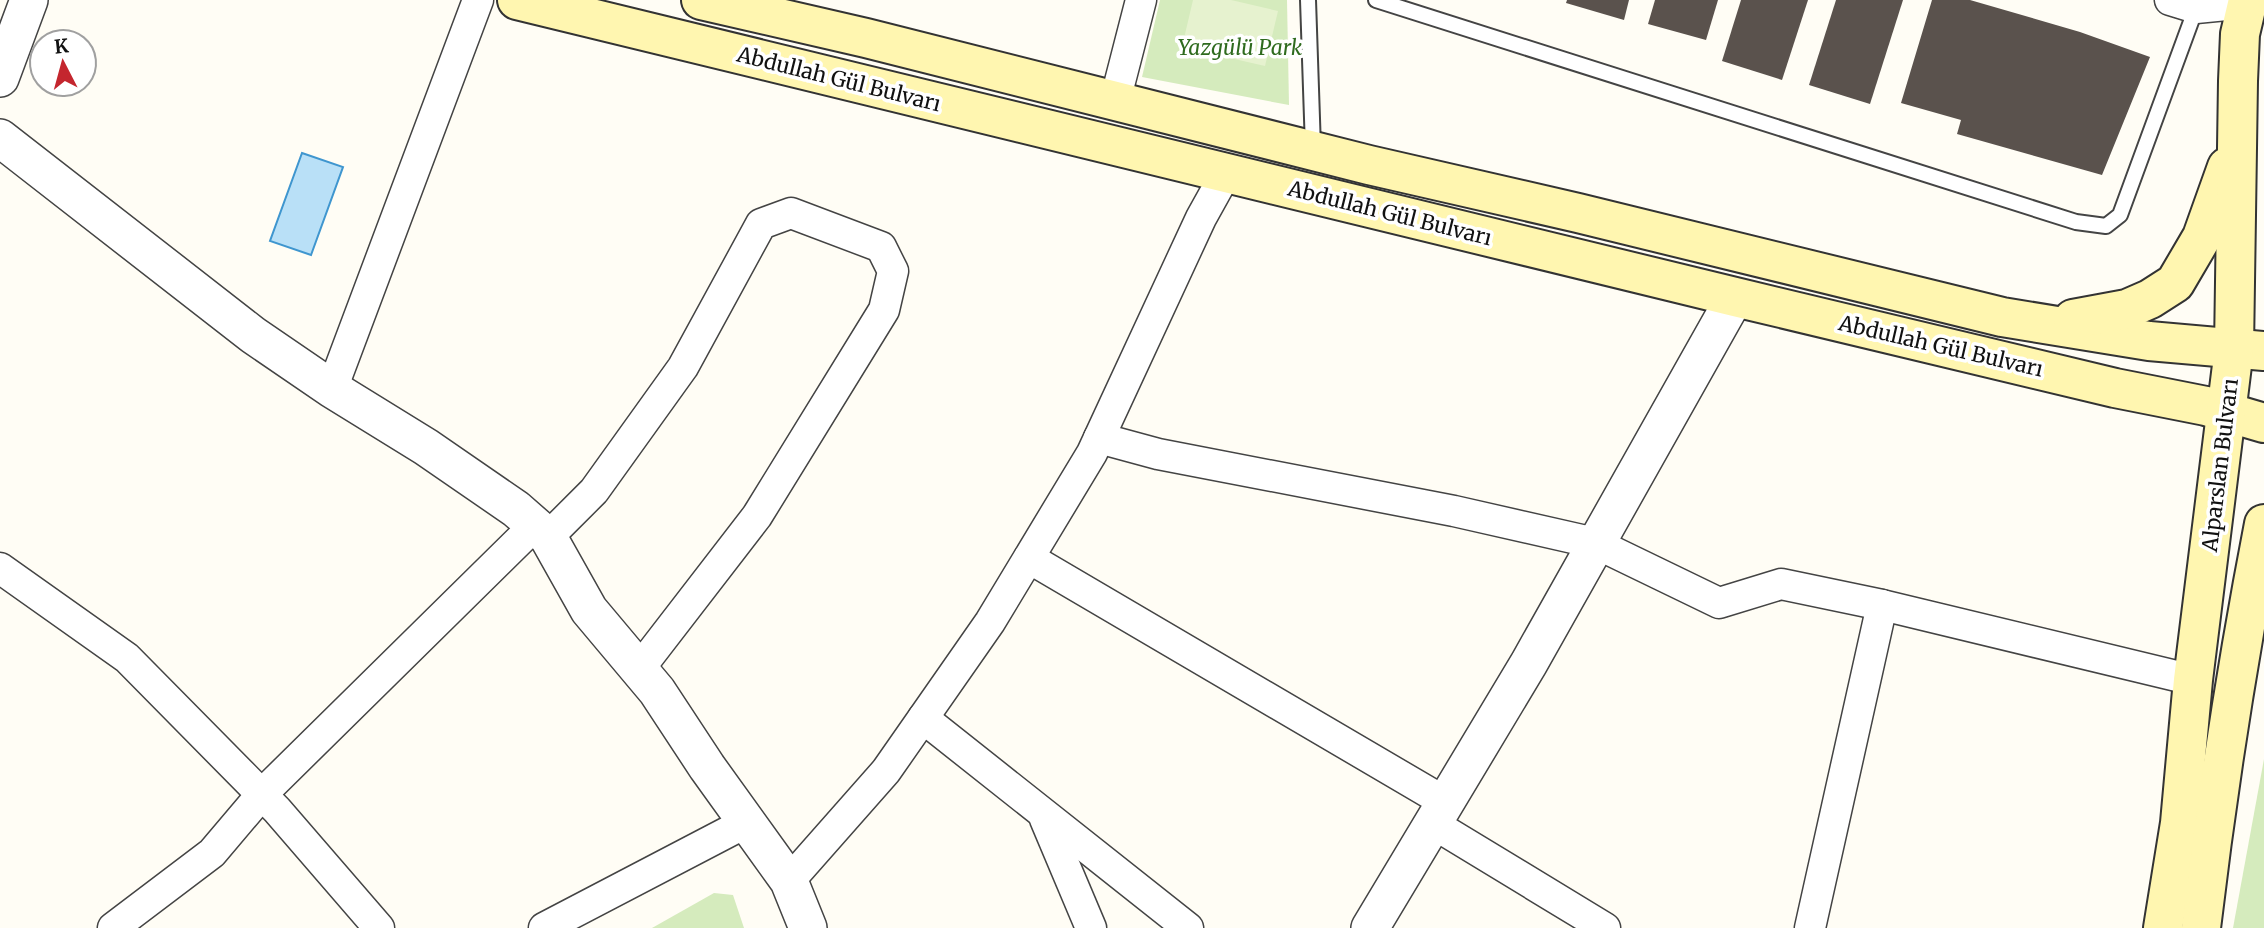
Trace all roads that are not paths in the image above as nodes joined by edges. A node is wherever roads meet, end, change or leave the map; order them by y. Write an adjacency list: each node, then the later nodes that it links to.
1 (29, 0): 10 (street)
2 (478, 0): 19 (street)
3 (517, 0): 15 (main road, Abdullah Gül Bulvarı)
4 (701, 0): 11 (main road, Abdullah Gül Bulvarı)
5 (1141, 0): 11 (street)
6 (1308, 0): 14 (lane)
7 (1376, 0): 9 (lane)
8 (2248, 1): 9 (street); 13 (main road, Alparslan Bulvarı)
9 (2183, 4)
10 (0, 78)
11 (1115, 101): 14 (main road, Abdullah Gül Bulvarı)
12 (0, 138): 19 (street)
13 (2237, 138): 17 (main road); 18 (main road, Alparslan Bulvarı)
14 (1314, 150): 17 (main road, Abdullah Gül Bulvarı)
15 (1226, 173): 16 (main road, Abdullah Gül Bulvarı); 22 (street)
16 (1735, 296): 20 (main road, Abdullah Gül Bulvarı); 25 (street)
17 (2001, 317): 18 (main road, Abdullah Gül Bulvarı)
18 (2249, 350): 20 (main road, Alparslan Bulvarı)
19 (332, 389): 24 (street)
20 (2228, 412): 21 (main road, Abdullah Gül Bulvarı); 30 (main road, Alparslan Bulvarı)
21 (2264, 423)
22 (1099, 438): 25 (street); 26 (street)
23 (2264, 524): 47 (main road)
24 (542, 531): 29 (street); 29 (street); 32 (street)
25 (1594, 543): 28 (street); 33 (street)
26 (1029, 558): 31 (street); 33 (street)
27 (0, 568): 32 (street)
28 (1882, 605): 30 (street); 45 (street)
29 (639, 669): 35 (street)
30 (2193, 680): 46 (main road, Alparslan Bulvarı)
31 (923, 718): 34 (street); 36 (street)
32 (262, 794): 37 (street); 38 (street)
33 (1439, 812): 43 (street); 44 (street)
34 (1044, 816): 41 (street); 42 (street)
35 (747, 822): 36 (street); 39 (street)
36 (789, 881): 40 (street)
37 (113, 928)
38 (379, 928)
39 (544, 928)
40 (808, 928)
41 (1091, 928)
42 (1188, 928)
43 (1370, 928)
44 (1605, 928)
45 (1810, 928)
46 (2163, 928)
47 (2201, 928)

